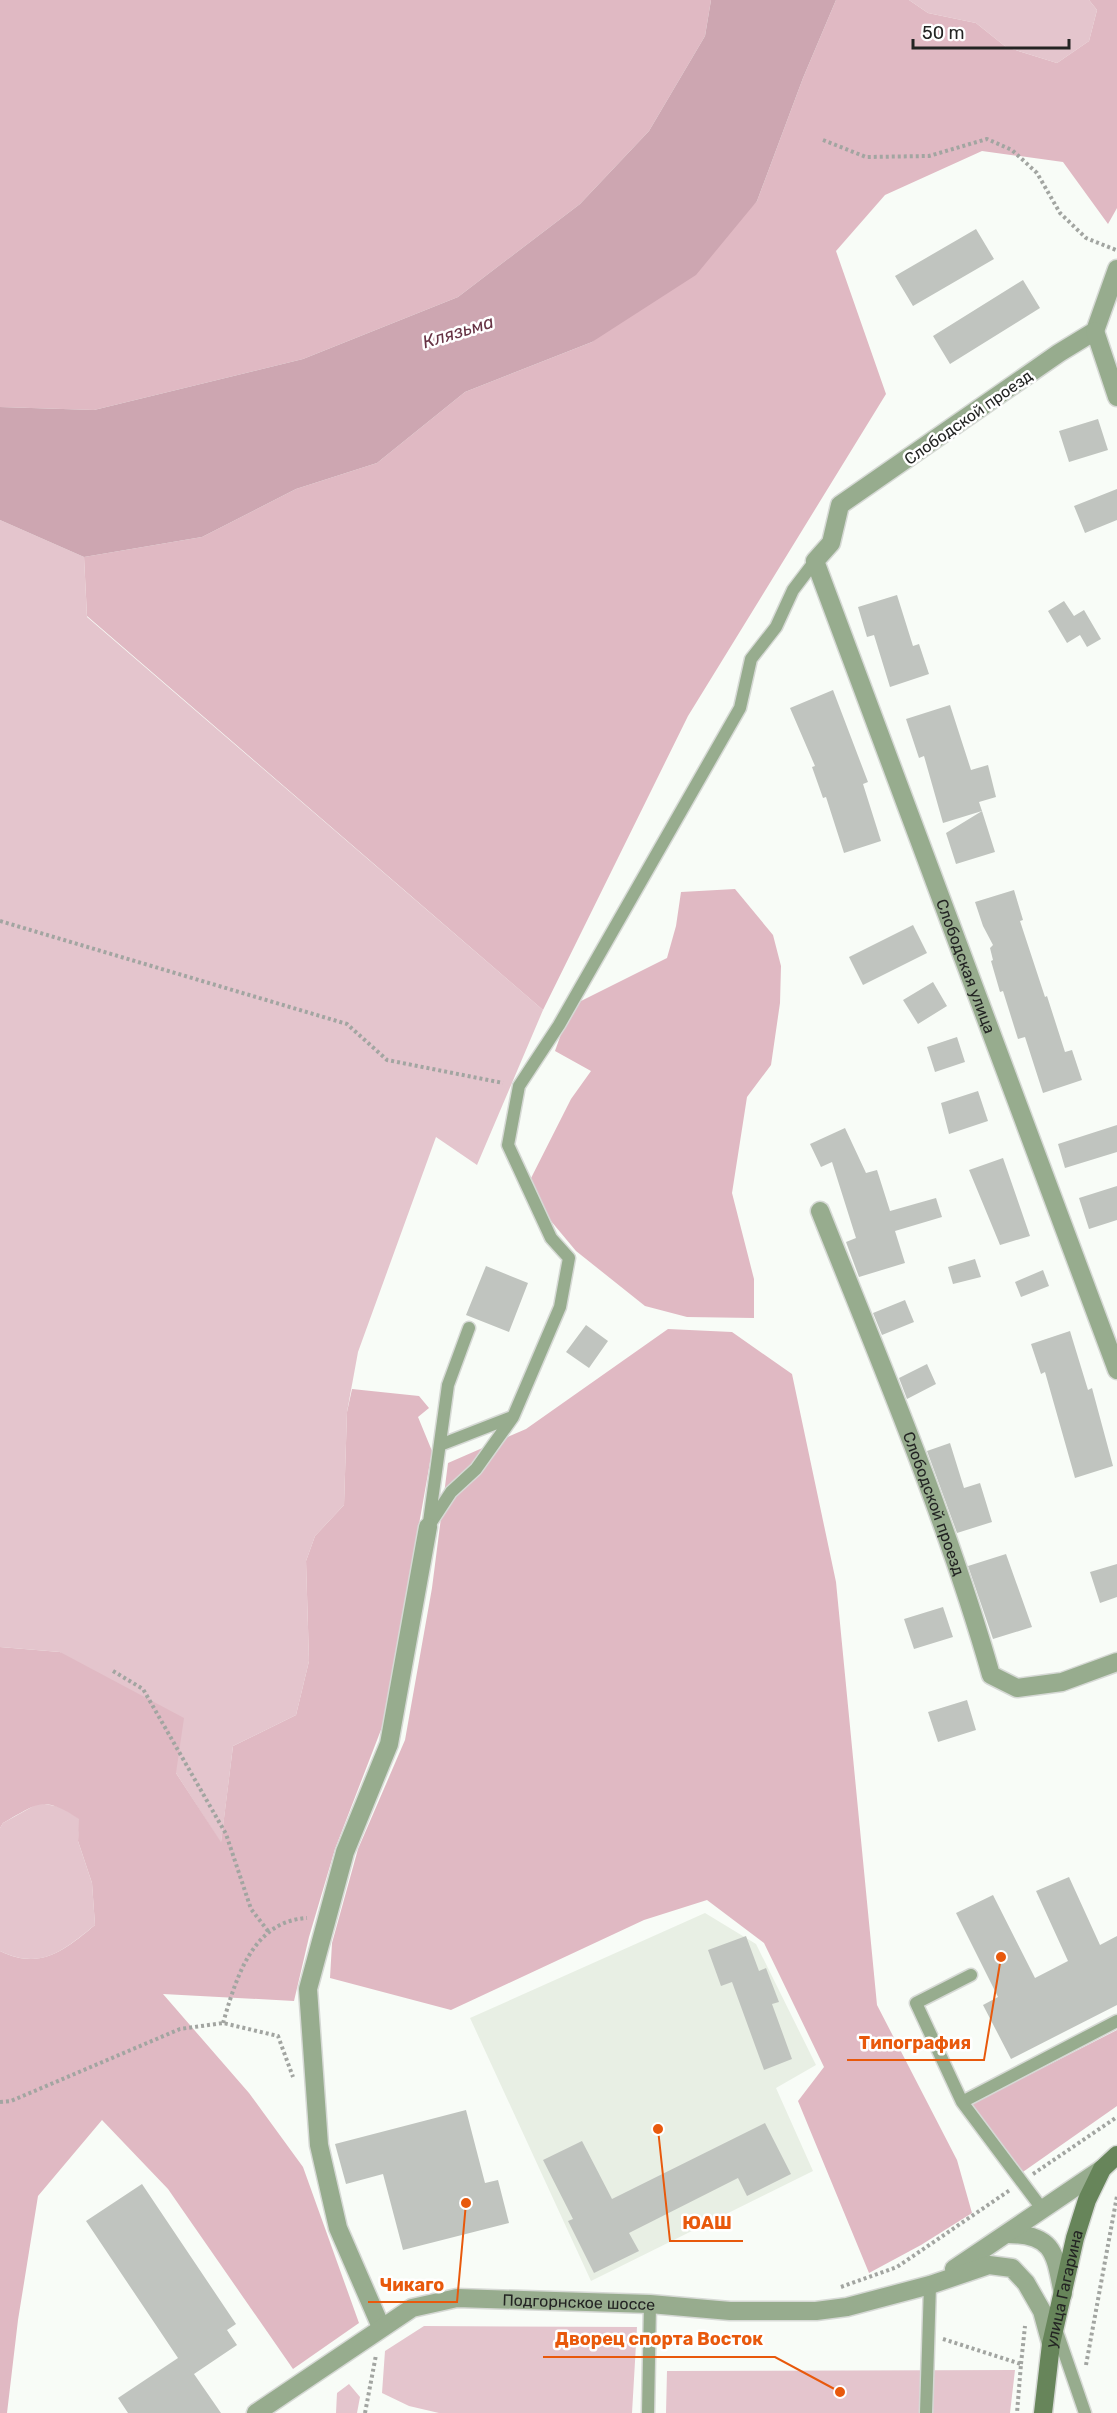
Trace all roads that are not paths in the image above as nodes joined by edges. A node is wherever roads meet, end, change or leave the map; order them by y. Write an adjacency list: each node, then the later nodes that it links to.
1 (1117, 269): 2 (street)
2 (1095, 331): 3 (street); 4 (street, Слободской проезд)
3 (1117, 397)
4 (815, 561): 7 (street, Слободская улица); 8 (lane)
5 (820, 1211): 11 (street, Слободской проезд)
6 (469, 1328): 9 (lane)
7 (1117, 1370)
8 (513, 1417): 9 (lane); 10 (lane)
9 (440, 1445): 10 (lane)
10 (428, 1527): 22 (street)
11 (1117, 1662)
12 (971, 1975): 14 (lane)
13 (1117, 2021): 14 (lane)
14 (962, 2102): 17 (lane)
15 (1117, 2155): 16 (main road)
16 (1102, 2169): 17 (street); 20 (main road, улица Гагарина)
17 (1042, 2210): 18 (street)
18 (1008, 2234): 19 (street); 20 (street)
19 (930, 2285): 21 (street, Подгорнское шоссе); 23 (street); 26 (lane)
20 (1064, 2294): 23 (main road, улица Гагарина)
21 (650, 2304): 22 (street, Подгорнское шоссе); 25 (lane)
22 (381, 2327): 24 (street, Подгорнское шоссе)
23 (1053, 2336): 27 (main road, улица Гагарина); 28 (lane)
24 (256, 2413)
25 (648, 2413)
26 (926, 2413)
27 (1043, 2413)
28 (1085, 2413)

